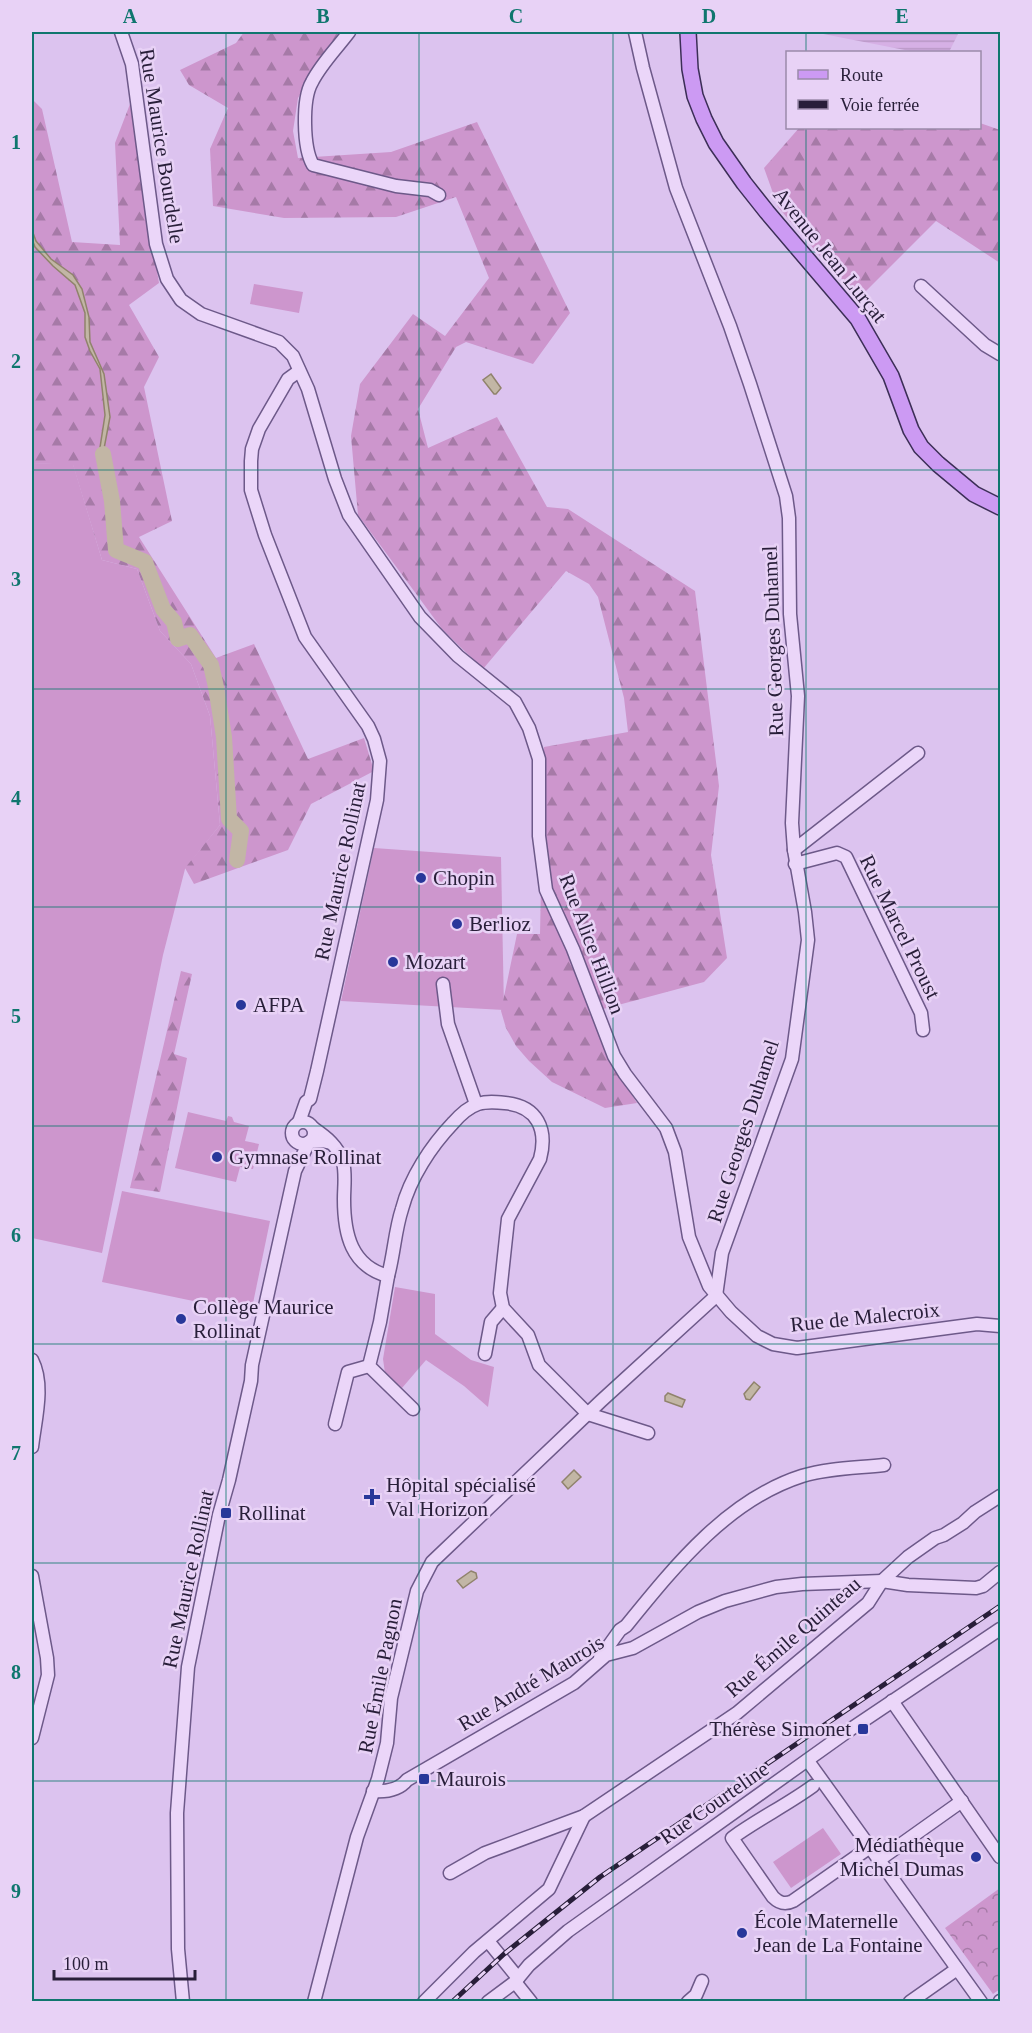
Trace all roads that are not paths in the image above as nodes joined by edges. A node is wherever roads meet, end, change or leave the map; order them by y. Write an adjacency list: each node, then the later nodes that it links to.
1 (121, 32): 8 (street, Rue Maurice Bourdelle)
2 (349, 32): 5 (street)
3 (635, 32): 11 (street, Rue Georges Duhamel)
4 (688, 32): 9 (main road, Avenue Jean Lurçat)
5 (439, 195)
6 (921, 286): 7 (street)
7 (1000, 354)
8 (299, 371): 16 (street, Rue Maurice Rollinat); 22 (street, Rue Alice Hillion)
9 (1000, 507)
10 (918, 753): 11 (street)
11 (794, 850): 12 (street, Rue Georges Duhamel)
12 (795, 864): 14 (street, Rue Marcel Proust); 22 (street, Rue Georges Duhamel)
13 (443, 984): 15 (street)
14 (923, 1030)
15 (476, 1104): 21 (street); 23 (street)
16 (308, 1125): 17 (street); 18 (street); 19 (street)
17 (294, 1138): 18 (street); 20 (street, Rue Maurice Rollinat)
18 (309, 1142): 19 (street); 20 (street, Rue Maurice Rollinat)
19 (331, 1143): 21 (street)
20 (295, 1171): 59 (street, Rue Maurice Rollinat)
21 (388, 1276): 27 (street)
22 (716, 1296): 24 (street, Rue de Malecroix); 29 (street, Rue Émile Pagnon)
23 (503, 1308): 25 (street); 29 (street)
24 (1000, 1326)
25 (485, 1354)
26 (32, 1360): 32 (street)
27 (369, 1366): 28 (street); 30 (street)
28 (412, 1409)
29 (588, 1414): 31 (street); 45 (street, Rue Émile Pagnon)
30 (335, 1424)
31 (648, 1433)
32 (32, 1447)
33 (884, 1465): 38 (street)
34 (1000, 1496): 37 (street)
35 (1000, 1572): 37 (street, Rue Émile Quinteau)
36 (32, 1576): 43 (street)
37 (882, 1581): 40 (street, Rue André Maurois); 50 (street, Rue Émile Quinteau)
38 (626, 1626): 40 (street); 41 (street)
39 (1000, 1629): 42 (street, Rue Courteline)
40 (639, 1645): 41 (street, Rue André Maurois)
41 (597, 1662): 46 (street, Rue André Maurois)
42 (892, 1701): 44 (street, Rue Courteline); 49 (street)
43 (32, 1738)
44 (808, 1761): 51 (street); 57 (street, Rue Courteline)
45 (379, 1776): 46 (street); 48 (street, Rue Émile Pagnon)
46 (407, 1780): 48 (street, Rue André Maurois)
47 (813, 1786): 51 (street)
48 (374, 1791): 60 (street, Rue Émile Pagnon)
49 (959, 1797): 52 (street); 53 (street)
50 (584, 1816): 54 (street, Rue Émile Quinteau); 55 (street)
51 (870, 1847): 53 (street)
52 (1000, 1857)
53 (879, 1860): 56 (street)
54 (450, 1873)
55 (488, 1941): 57 (street); 61 (street)
56 (957, 1969): 65 (street); 66 (street)
57 (517, 1980): 62 (street, Rue Courteline); 63 (street)
58 (702, 1981): 64 (street)
59 (183, 2001)
60 (314, 2001)
61 (424, 2001)
62 (488, 2001)
63 (531, 2001)
64 (688, 2001)
65 (910, 2001)
66 (981, 2001)

